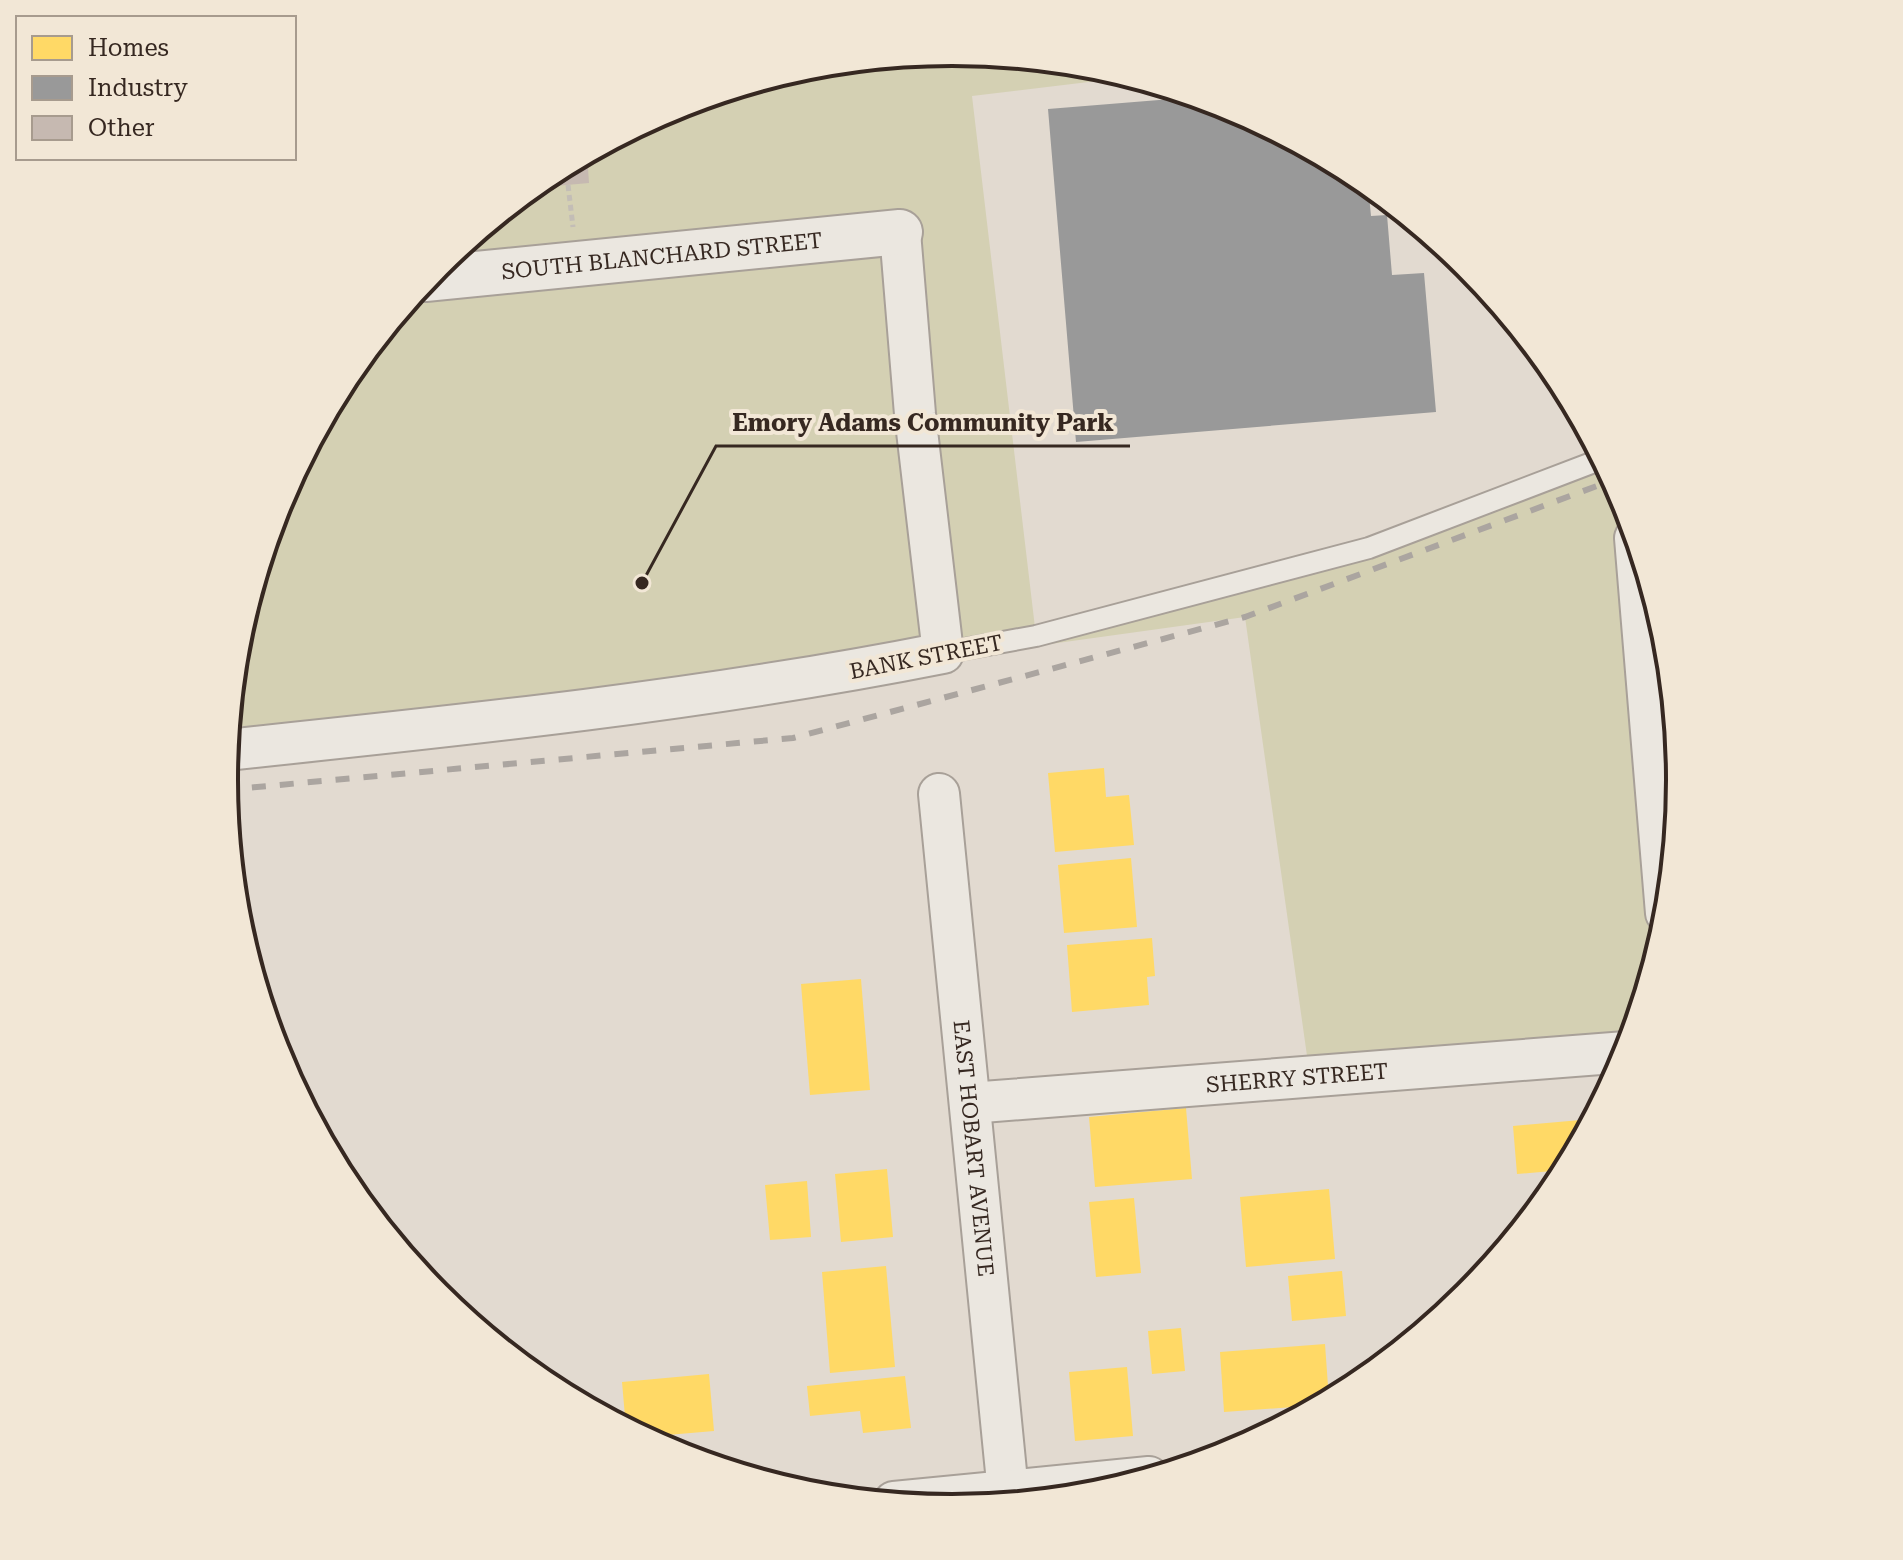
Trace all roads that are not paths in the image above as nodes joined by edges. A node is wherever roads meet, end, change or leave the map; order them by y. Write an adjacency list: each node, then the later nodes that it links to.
1 (900, 232): 2 (street, SOUTH BLANCHARD STREET); 4 (street)
2 (445, 277)
3 (1591, 463): 4 (lane, BANK STREET)
4 (943, 653): 6 (street, BANK STREET)
5 (1658, 678): 8 (street)
6 (239, 749)
7 (939, 794): 10 (street, EAST HOBART AVENUE)
8 (1663, 834)
9 (1611, 1053): 10 (street, SHERRY STREET)
10 (970, 1103): 11 (street, EAST HOBART AVENUE)
11 (1007, 1491)

